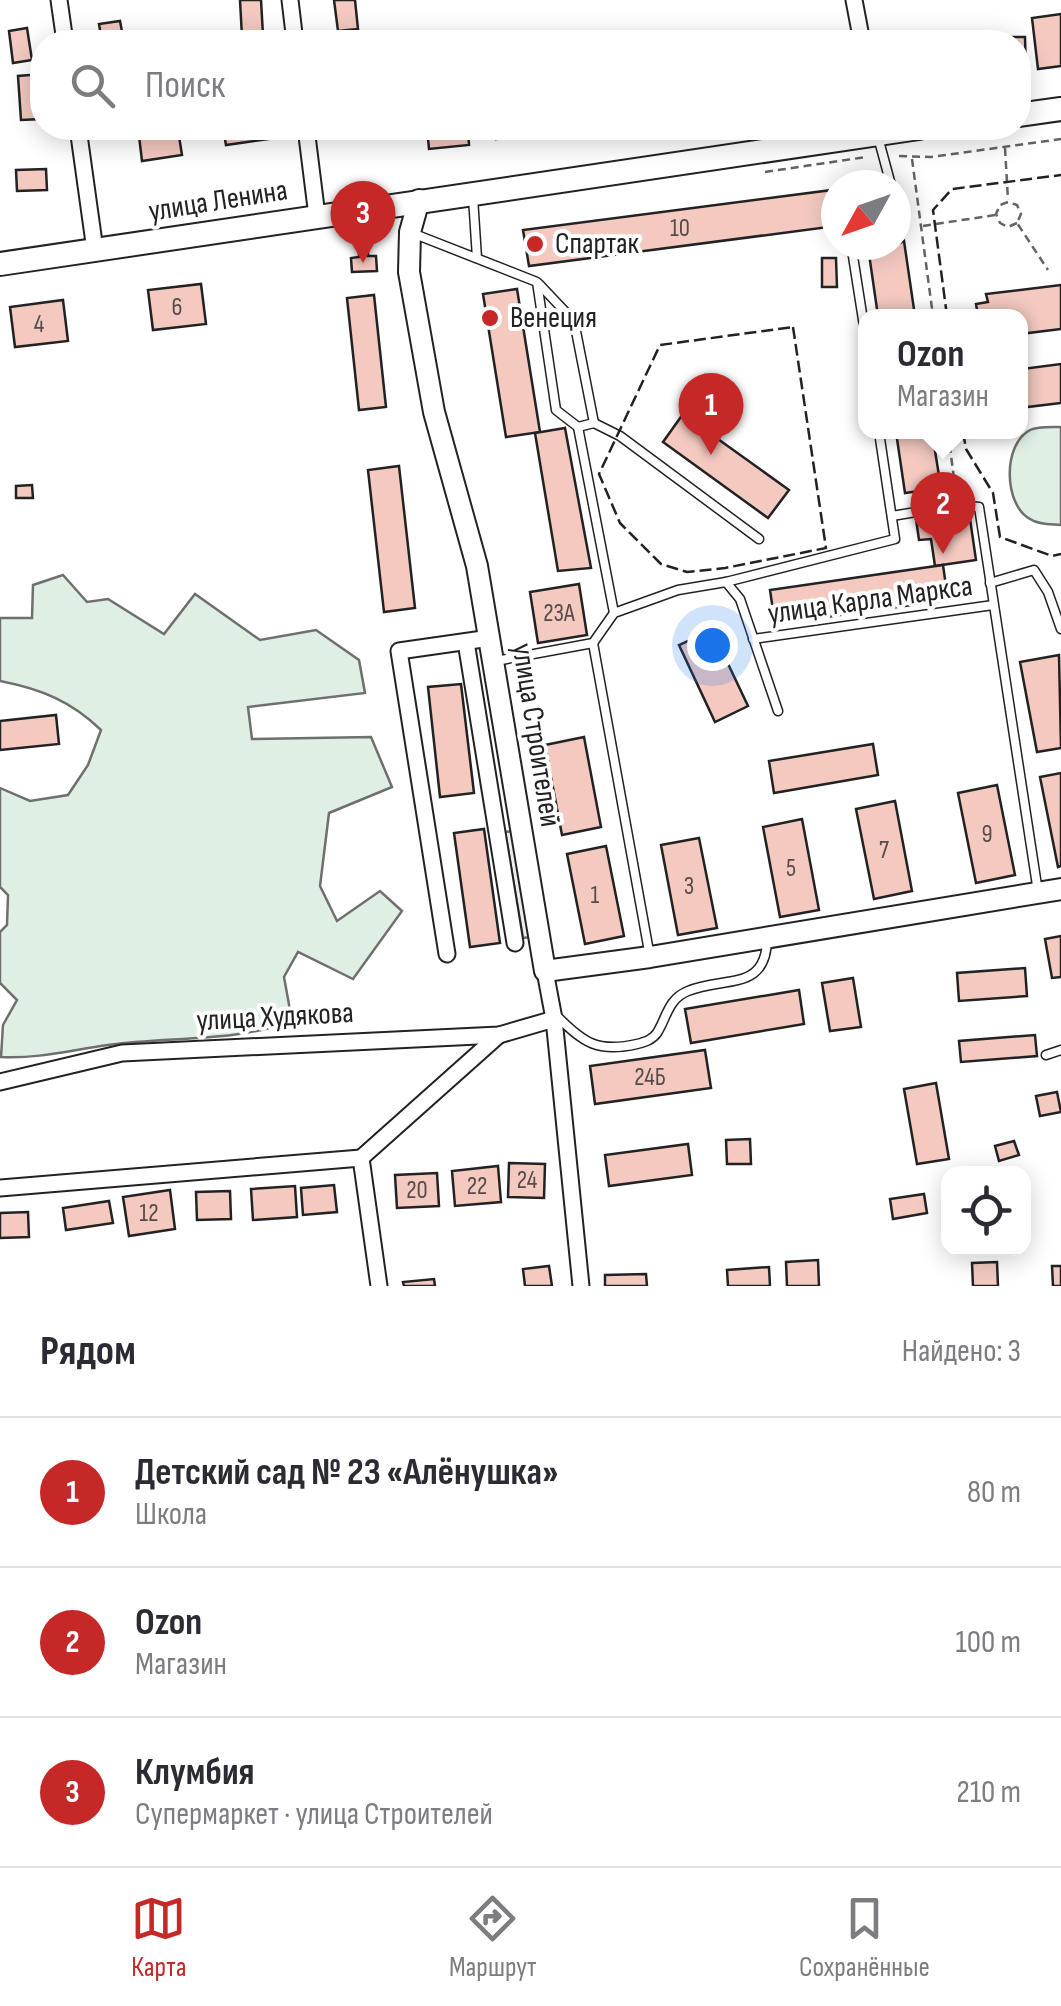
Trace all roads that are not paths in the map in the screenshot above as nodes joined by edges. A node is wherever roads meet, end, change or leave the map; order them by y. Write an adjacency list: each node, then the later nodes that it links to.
1 (59, 0): 4 (street)
2 (290, 0): 5 (street)
3 (854, 0): 6 (street)
4 (63, 30)
5 (294, 30)
6 (860, 30)
7 (1061, 110): 8 (main road)
8 (1031, 113)
9 (80, 140): 18 (street)
10 (308, 140): 16 (street)
11 (864, 140): 14 (main road, улица Ленина)
12 (880, 140): 13 (lane)
13 (887, 170)
14 (474, 192): 15 (main road, улица Ленина); 19 (lane)
15 (420, 200): 16 (main road, улица Ленина); 17 (street, улица Строителей)
16 (317, 216): 18 (main road, улица Ленина)
17 (410, 232): 19 (lane); 34 (street, улица Строителей)
18 (95, 250): 21 (main road, улица Ленина)
19 (476, 258): 22 (lane)
20 (854, 260): 23 (lane)
21 (0, 264)
22 (537, 282): 24 (lane); 25 (lane)
23 (861, 309)
24 (594, 423): 25 (lane); 28 (lane)
25 (578, 427): 32 (lane)
26 (881, 439): 27 (lane)
27 (892, 516): 29 (lane); 30 (lane)
28 (759, 539)
29 (726, 582): 32 (lane); 35 (lane)
30 (990, 583): 31 (lane); 33 (lane)
31 (994, 605): 35 (lane, улица Карла Маркса); 41 (lane)
32 (614, 613): 37 (lane)
33 (1061, 629)
34 (490, 638): 36 (street); 38 (street, улица Строителей)
35 (753, 639): 39 (lane)
36 (466, 642): 43 (street); 44 (street)
37 (593, 643): 38 (lane); 45 (lane)
38 (494, 661): 46 (street, улица Строителей)
39 (778, 711)
40 (1061, 889): 41 (street)
41 (1038, 892): 42 (street)
42 (767, 938): 45 (street); 47 (lane)
43 (515, 943)
44 (448, 954)
45 (650, 957): 46 (street)
46 (545, 971): 47 (street, улица Строителей)
47 (553, 1016): 48 (street, улица Худякова); 55 (street, улица Строителей)
48 (499, 1035): 51 (street, улица Худякова); 52 (street)
49 (1061, 1050): 50 (lane)
50 (1046, 1055)
51 (0, 1082)
52 (362, 1158): 53 (street); 54 (street)
53 (0, 1188)
54 (379, 1286)
55 (580, 1286)

